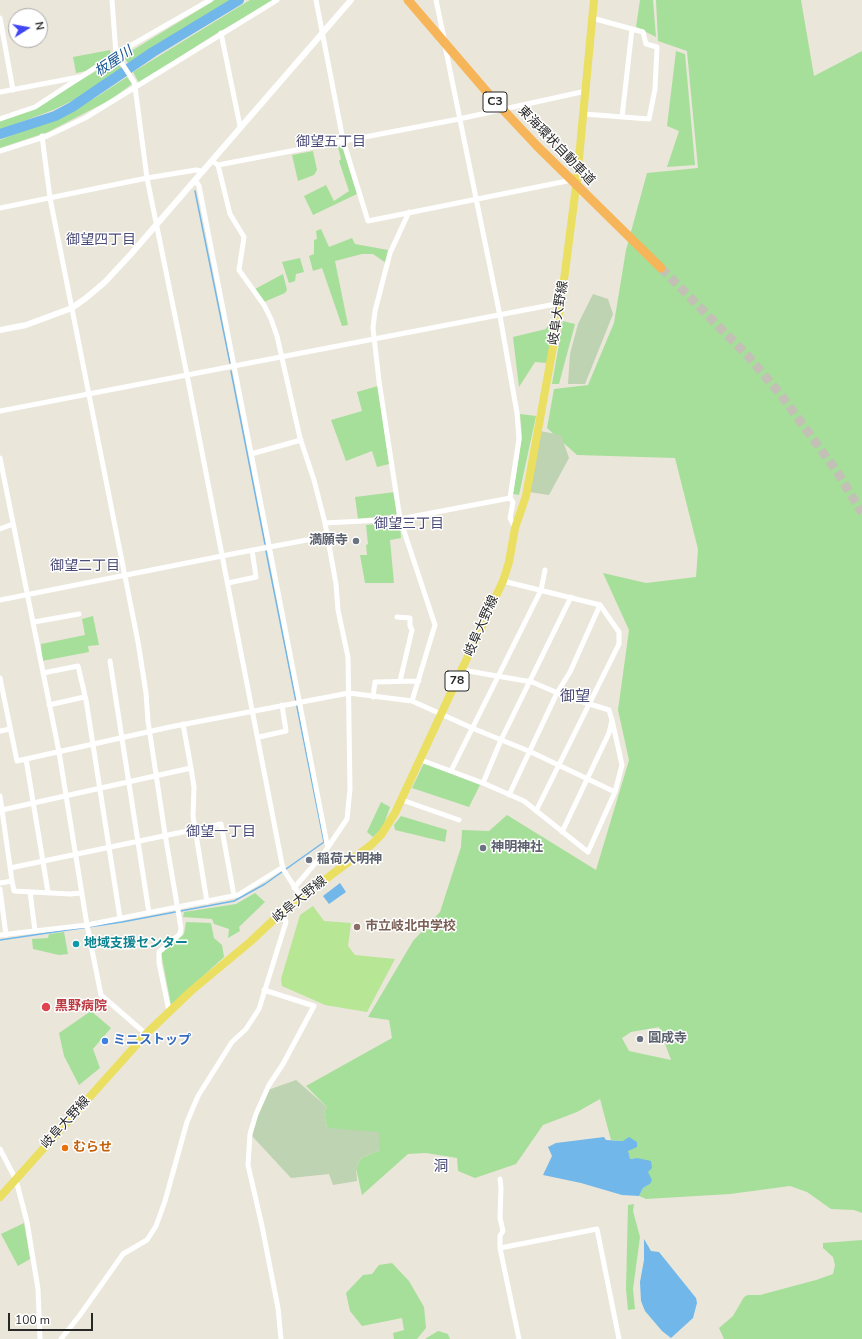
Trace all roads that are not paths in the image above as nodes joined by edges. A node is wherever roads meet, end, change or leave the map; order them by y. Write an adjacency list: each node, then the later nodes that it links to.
1 (112, 0): 14 (street)
2 (210, 0): 14 (street)
3 (277, 0): 13 (street)
4 (316, 0): 12 (street)
5 (351, 0): 12 (street)
6 (408, 0): 39 (highway, 東海環状自動車道 / C3)
7 (436, 0): 23 (street)
8 (594, 0): 10 (main road, 岐阜大野線 / 78)
9 (0, 18): 17 (street)
10 (592, 18): 11 (street); 18 (main road, 岐阜大野線 / 78)
11 (632, 29): 21 (street); 21 (street)
12 (323, 32): 24 (street); 26 (street)
13 (221, 33): 16 (street); 24 (street)
14 (117, 56): 15 (street); 16 (street)
15 (82, 76): 17 (street); 22 (street)
16 (134, 84): 25 (street); 31 (street)
17 (13, 90): 19 (street)
18 (586, 91): 20 (main road, 岐阜大野線 / 78); 23 (street)
19 (0, 92)
20 (584, 114): 21 (street); 32 (main road, 岐阜大野線 / 78)
21 (622, 117)
22 (0, 119)
23 (459, 119): 26 (street); 35 (street)
24 (240, 126): 28 (street)
25 (42, 136): 27 (street); 34 (street)
26 (343, 140): 29 (street); 37 (street)
27 (0, 151)
28 (212, 161): 29 (street); 30 (street)
29 (218, 165): 45 (street)
30 (201, 171): 31 (street); 33 (street)
31 (147, 178): 34 (street); 38 (street)
32 (577, 179): 35 (street); 40 (main road, 岐阜大野線 / 78)
33 (195, 180): 38 (street); 46 (street)
34 (50, 198): 36 (street); 41 (street)
35 (475, 199): 37 (street); 42 (street)
36 (0, 208)
37 (409, 212): 44 (street)
38 (157, 224): 41 (street); 47 (street)
39 (660, 268)
40 (561, 303): 42 (street); 57 (main road, 岐阜大野線 / 78)
41 (72, 308): 43 (street); 48 (street)
42 (500, 316): 44 (street); 53 (street)
43 (0, 330)
44 (374, 338): 45 (street); 54 (street)
45 (280, 357): 46 (street); 50 (street)
46 (234, 366): 47 (street); 51 (street)
47 (187, 375): 48 (street); 62 (street)
48 (90, 394): 49 (street); 64 (street)
49 (0, 411)
50 (301, 440): 51 (street); 55 (street)
51 (251, 454): 60 (street)
52 (0, 458): 56 (street)
53 (510, 498): 54 (street); 57 (street)
54 (400, 519): 55 (street); 80 (street)
55 (325, 523): 59 (street)
56 (13, 524): 58 (street); 68 (street)
57 (515, 528): 65 (main road, 岐阜大野線 / 78)
58 (0, 529)
59 (327, 538): 60 (street); 83 (street)
60 (269, 547): 61 (street); 87 (street)
61 (252, 550): 62 (street); 66 (street)
62 (223, 556): 64 (street); 66 (street)
63 (545, 570): 67 (street)
64 (125, 575): 68 (street); 99 (street)
65 (503, 581): 67 (street); 76 (main road, 岐阜大野線 / 78)
66 (228, 583): 92 (street)
67 (541, 590): 69 (street); 78 (street)
68 (28, 594): 70 (street); 74 (street)
69 (571, 597): 71 (street); 82 (street)
70 (0, 600)
71 (600, 605): 84 (street); 89 (street)
72 (79, 614): 74 (street)
73 (397, 617): 81 (street)
74 (34, 622): 77 (street)
75 (110, 662): 100 (street)
76 (462, 670): 78 (street); 93 (main road, 岐阜大野線 / 78)
77 (43, 673): 86 (street); 90 (street)
78 (498, 677): 82 (street); 96 (street)
79 (0, 678): 97 (street)
80 (419, 680): 81 (street); 88 (street)
81 (400, 681): 85 (street)
82 (530, 681): 84 (street); 102 (street)
83 (349, 693): 85 (street); 87 (street); 129 (street)
84 (557, 693): 89 (street); 105 (street)
85 (373, 696): 88 (street)
86 (84, 697): 90 (street); 103 (street)
87 (300, 701): 91 (street); 129 (street)
88 (412, 701): 93 (street)
89 (590, 704): 94 (street); 108 (street)
90 (49, 705): 104 (street)
91 (282, 705): 92 (street); 101 (street)
92 (252, 710): 95 (street); 101 (street)
93 (441, 714): 96 (street); 107 (main road, 岐阜大野線 / 78)
94 (612, 720): 112 (street); 116 (street)
95 (183, 724): 99 (street); 109 (street)
96 (472, 728): 102 (street); 110 (street)
97 (10, 729): 98 (street); 106 (street)
98 (0, 731)
99 (150, 731): 100 (street); 111 (street)
100 (122, 737): 103 (street); 113 (street)
101 (258, 737): 133 (street)
102 (501, 740): 105 (street); 114 (street)
103 (93, 745): 104 (street); 115 (street)
104 (59, 752): 106 (street); 119 (street)
105 (531, 752): 108 (street); 117 (street)
106 (26, 759): 121 (street)
107 (421, 760): 110 (street); 120 (main road, 岐阜大野線 / 78)
108 (560, 765): 112 (street); 123 (street)
109 (191, 768): 111 (street); 125 (street)
110 (451, 771): 114 (street)
111 (157, 776): 113 (street); 127 (street)
112 (589, 778): 116 (street); 126 (street)
113 (129, 782): 115 (street); 128 (street)
114 (484, 783): 117 (street)
115 (100, 789): 119 (street); 130 (street)
116 (615, 792): 126 (street)
117 (510, 795): 123 (street)
118 (0, 796): 122 (street)
119 (66, 796): 121 (street); 131 (street)
120 (402, 800): 124 (street); 143 (main road, 岐阜大野線 / 78)
121 (34, 804): 122 (street); 132 (street)
122 (1, 810): 134 (street)
123 (536, 811): 126 (street)
124 (459, 820)
125 (195, 828): 127 (street); 142 (street); 144 (street)
126 (562, 832)
127 (165, 834): 128 (street); 145 (street)
128 (138, 840): 130 (street); 147 (street)
129 (329, 845): 137 (street)
130 (109, 847): 131 (street); 148 (street)
131 (75, 853): 132 (street); 141 (street)
132 (43, 860): 134 (street); 140 (street)
133 (283, 867): 137 (street); 142 (street)
134 (10, 868): 135 (street)
135 (12, 881): 136 (street); 139 (street)
136 (0, 883)
137 (294, 888): 143 (street)
138 (0, 889): 151 (street)
139 (30, 892): 140 (street); 150 (street)
140 (48, 892): 141 (street)
141 (81, 893): 149 (street)
142 (234, 896): 144 (street)
143 (301, 898): 146 (main road, 岐阜大野線 / 78)
144 (207, 902): 145 (street)
145 (178, 907): 147 (street); 154 (street)
146 (282, 912): 153 (street); 154 (main road, 岐阜大野線 / 78)
147 (149, 913): 148 (street)
148 (120, 918): 149 (street)
149 (86, 925): 150 (street); 155 (street)
150 (35, 931): 151 (street)
151 (6, 935): 152 (street)
152 (0, 936)
153 (264, 990): 162 (street); 163 (street)
154 (169, 1011): 155 (main road, 岐阜大野線 / 78)
155 (146, 1034): 158 (main road, 岐阜大野線 / 78)
156 (0, 1148): 158 (street)
157 (500, 1179): 160 (street)
158 (16, 1180): 159 (main road, 岐阜大野線 / 78); 161 (street)
159 (0, 1197)
160 (500, 1248): 164 (street); 165 (street)
161 (40, 1339)
162 (61, 1339)
163 (281, 1339)
164 (519, 1339)
165 (619, 1339)

